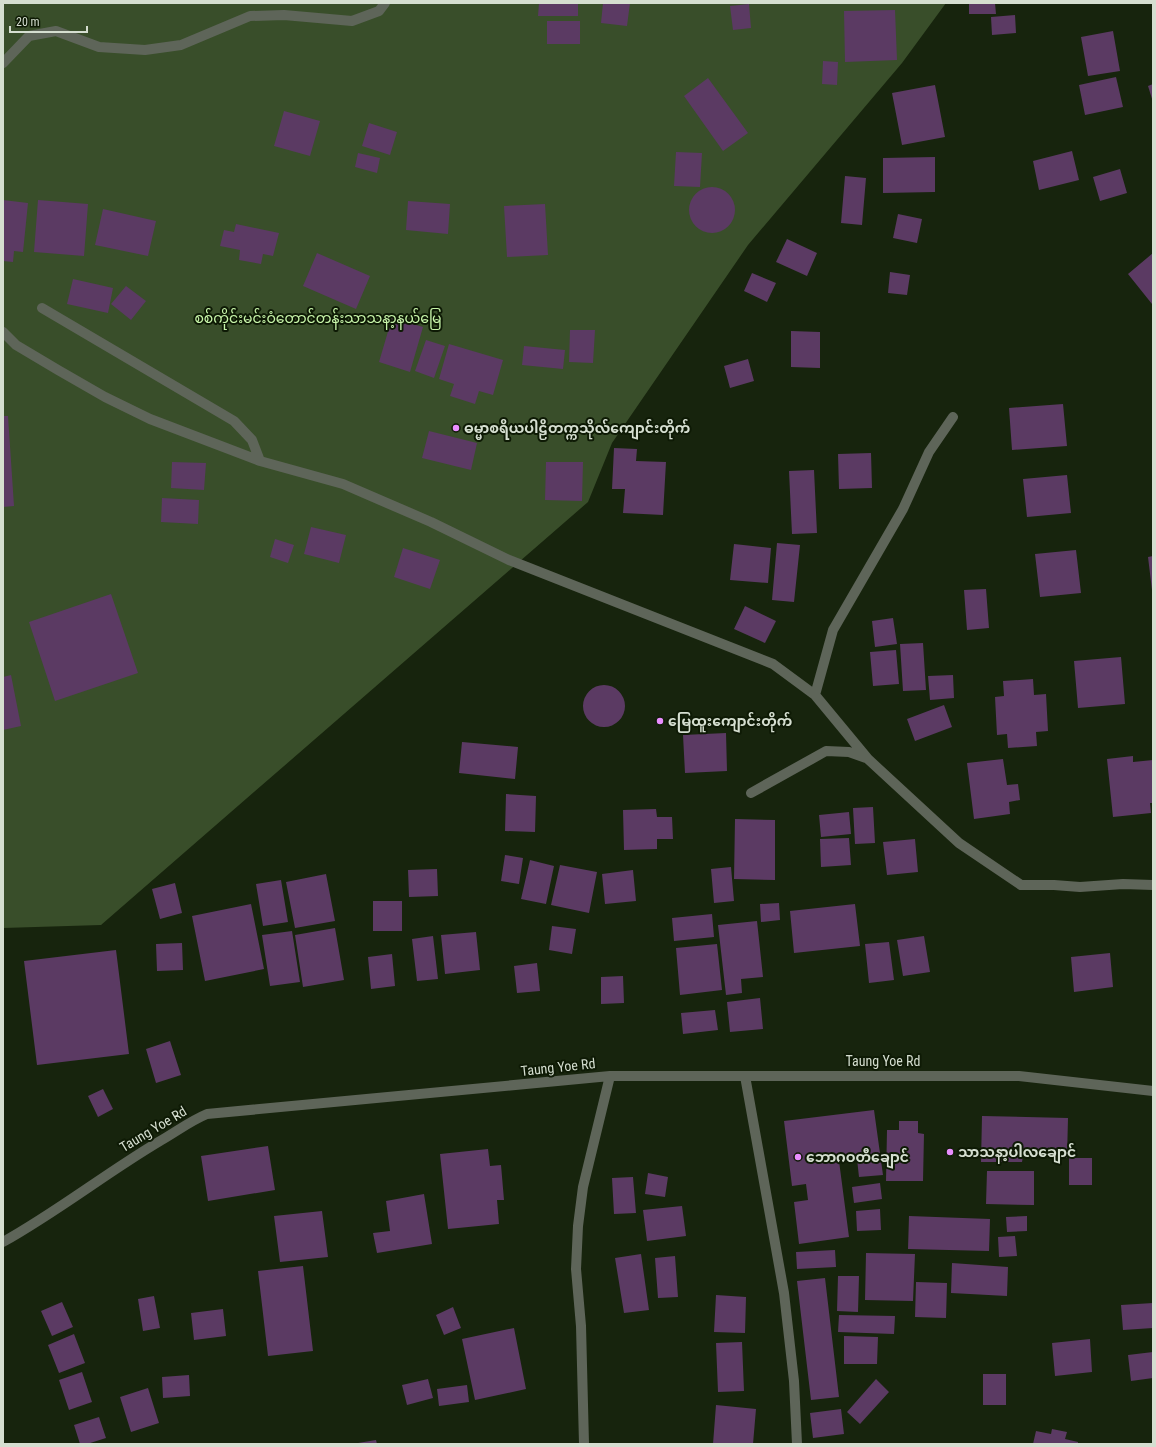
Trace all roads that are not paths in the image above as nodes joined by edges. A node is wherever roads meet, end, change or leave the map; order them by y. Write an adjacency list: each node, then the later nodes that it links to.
1 (385, 3): 2 (street)
2 (3, 63)
3 (42, 308): 6 (street)
4 (3, 332): 6 (street)
5 (953, 417): 7 (street)
6 (260, 461): 7 (street)
7 (816, 695): 8 (street)
8 (868, 759): 9 (street); 10 (street)
9 (751, 793)
10 (1153, 885)
11 (610, 1076): 12 (street, Taung Yoe Rd); 14 (street, Taung Yoe Rd); 15 (street)
12 (745, 1076): 13 (street, Taung Yoe Rd); 16 (street)
13 (1153, 1091)
14 (3, 1242)
15 (584, 1444)
16 (797, 1444)

